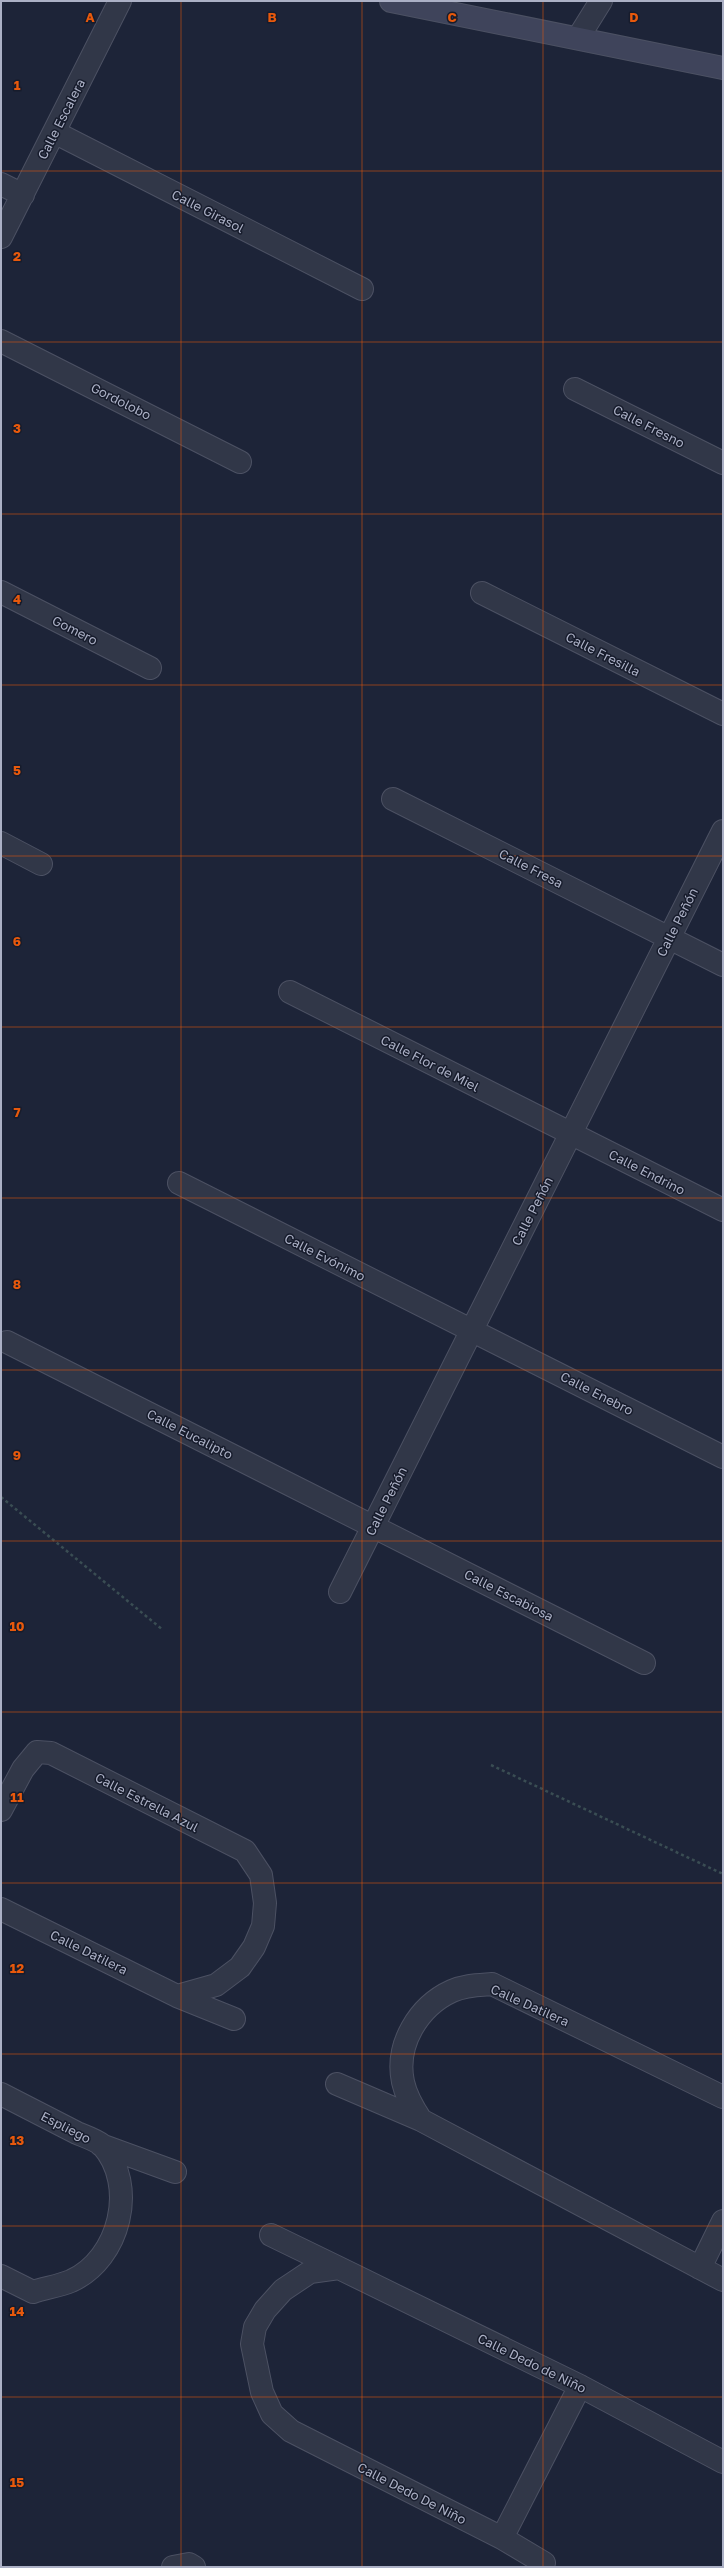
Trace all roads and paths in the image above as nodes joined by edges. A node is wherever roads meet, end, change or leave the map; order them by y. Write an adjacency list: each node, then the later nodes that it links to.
1 (120, 1): 6 (street, Calle Escalera)
2 (391, 1): 4 (main road)
3 (601, 1): 4 (street)
4 (578, 38): 5 (main road)
5 (723, 68)
6 (54, 132): 8 (street, Calle Escalera); 10 (street, Calle Girasol)
7 (1, 184): 8 (street)
8 (23, 195): 9 (street, Calle Escalera)
9 (1, 238)
10 (362, 289)
11 (1, 340): 13 (street, Gordolobo)
12 (575, 389): 14 (street, Calle Fresno)
13 (240, 462)
14 (723, 463)
15 (1, 592): 17 (street, Gomero)
16 (482, 593): 18 (street, Calle Fresilla)
17 (150, 668)
18 (723, 714)
19 (393, 799): 23 (street, Calle Fresa)
20 (723, 831): 23 (street, Calle Peñón)
21 (1, 843): 22 (street)
22 (41, 864)
23 (669, 938): 24 (street, Calle Fresa); 26 (street, Calle Peñón)
24 (723, 965)
25 (290, 992): 26 (street, Calle Flor de Miel)
26 (571, 1133): 28 (street, Calle Endrino); 29 (street, Calle Peñón)
27 (179, 1183): 29 (street, Calle Evónimo)
28 (723, 1210)
29 (472, 1330): 31 (street, Calle Enebro); 33 (street, Calle Peñón)
30 (7, 1342): 33 (street, Calle Eucalipto)
31 (723, 1457)
32 (1, 1497): 35 (path)
33 (373, 1526): 34 (street, Calle Peñón); 36 (street, Calle Escabiosa)
34 (340, 1592)
35 (163, 1630)
36 (644, 1663)
37 (490, 1764): 39 (path)
38 (1, 1810): 41 (street, Calle Estrella Azul)
39 (723, 1874)
40 (1, 1909): 41 (street, Calle Datilera)
41 (177, 1996): 42 (street, Calle Datilera)
42 (234, 2019)
43 (337, 2084): 46 (street)
44 (1, 2094): 47 (street, Espliego)
45 (723, 2097): 46 (street, Calle Datilera)
46 (421, 2120): 52 (street)
47 (101, 2145): 48 (street); 53 (street, Espliego)
48 (175, 2172)
49 (723, 2222): 52 (street)
50 (271, 2235): 51 (street, Calle Dedo de Niño)
51 (339, 2268): 55 (street, Calle Dedo de Niño); 57 (street, Calle Dedo De Niño)
52 (700, 2268): 54 (street)
53 (1, 2276)
54 (723, 2280)
55 (580, 2386): 56 (street, Calle Dedo de Niño); 57 (street, Calle Dedo De Niño)
56 (723, 2462)
57 (502, 2538): 58 (street)
58 (544, 2563)
59 (173, 2567): 60 (street)
60 (194, 2567)

